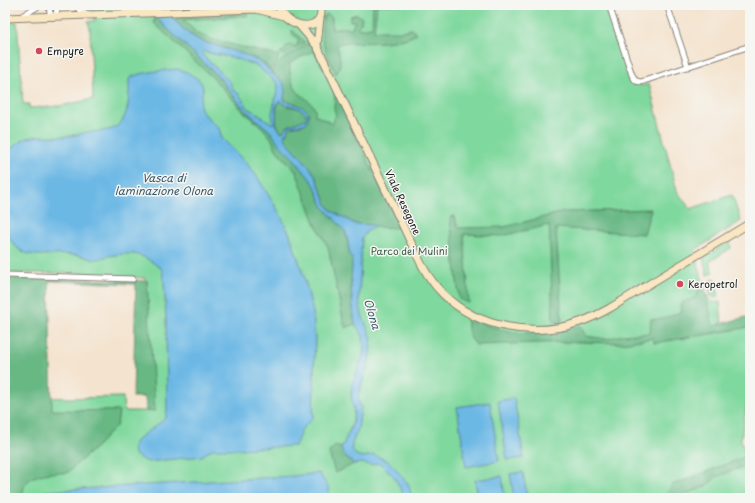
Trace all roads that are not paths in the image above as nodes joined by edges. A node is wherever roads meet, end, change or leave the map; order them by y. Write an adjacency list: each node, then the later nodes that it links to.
1 (40, 5): 15 (street)
2 (49, 5): 13 (street)
3 (74, 5): 11 (street)
4 (265, 5): 9 (street)
5 (279, 5): 12 (street)
6 (609, 5): 19 (street)
7 (667, 5): 19 (street)
8 (58, 7): 13 (street)
9 (256, 9): 11 (street); 12 (street, Viale Resegone)
10 (322, 9): 16 (street); 17 (street)
11 (92, 15): 13 (street)
12 (284, 16): 16 (street, Viale Resegone)
13 (53, 17): 15 (street)
14 (5, 18): 15 (street)
15 (20, 18)
16 (300, 26): 17 (street, Viale Resegone)
17 (317, 46): 20 (street, Viale Resegone)
18 (750, 46): 19 (street)
19 (688, 67)
20 (750, 223)
21 (5, 275): 22 (street)
22 (133, 279)

